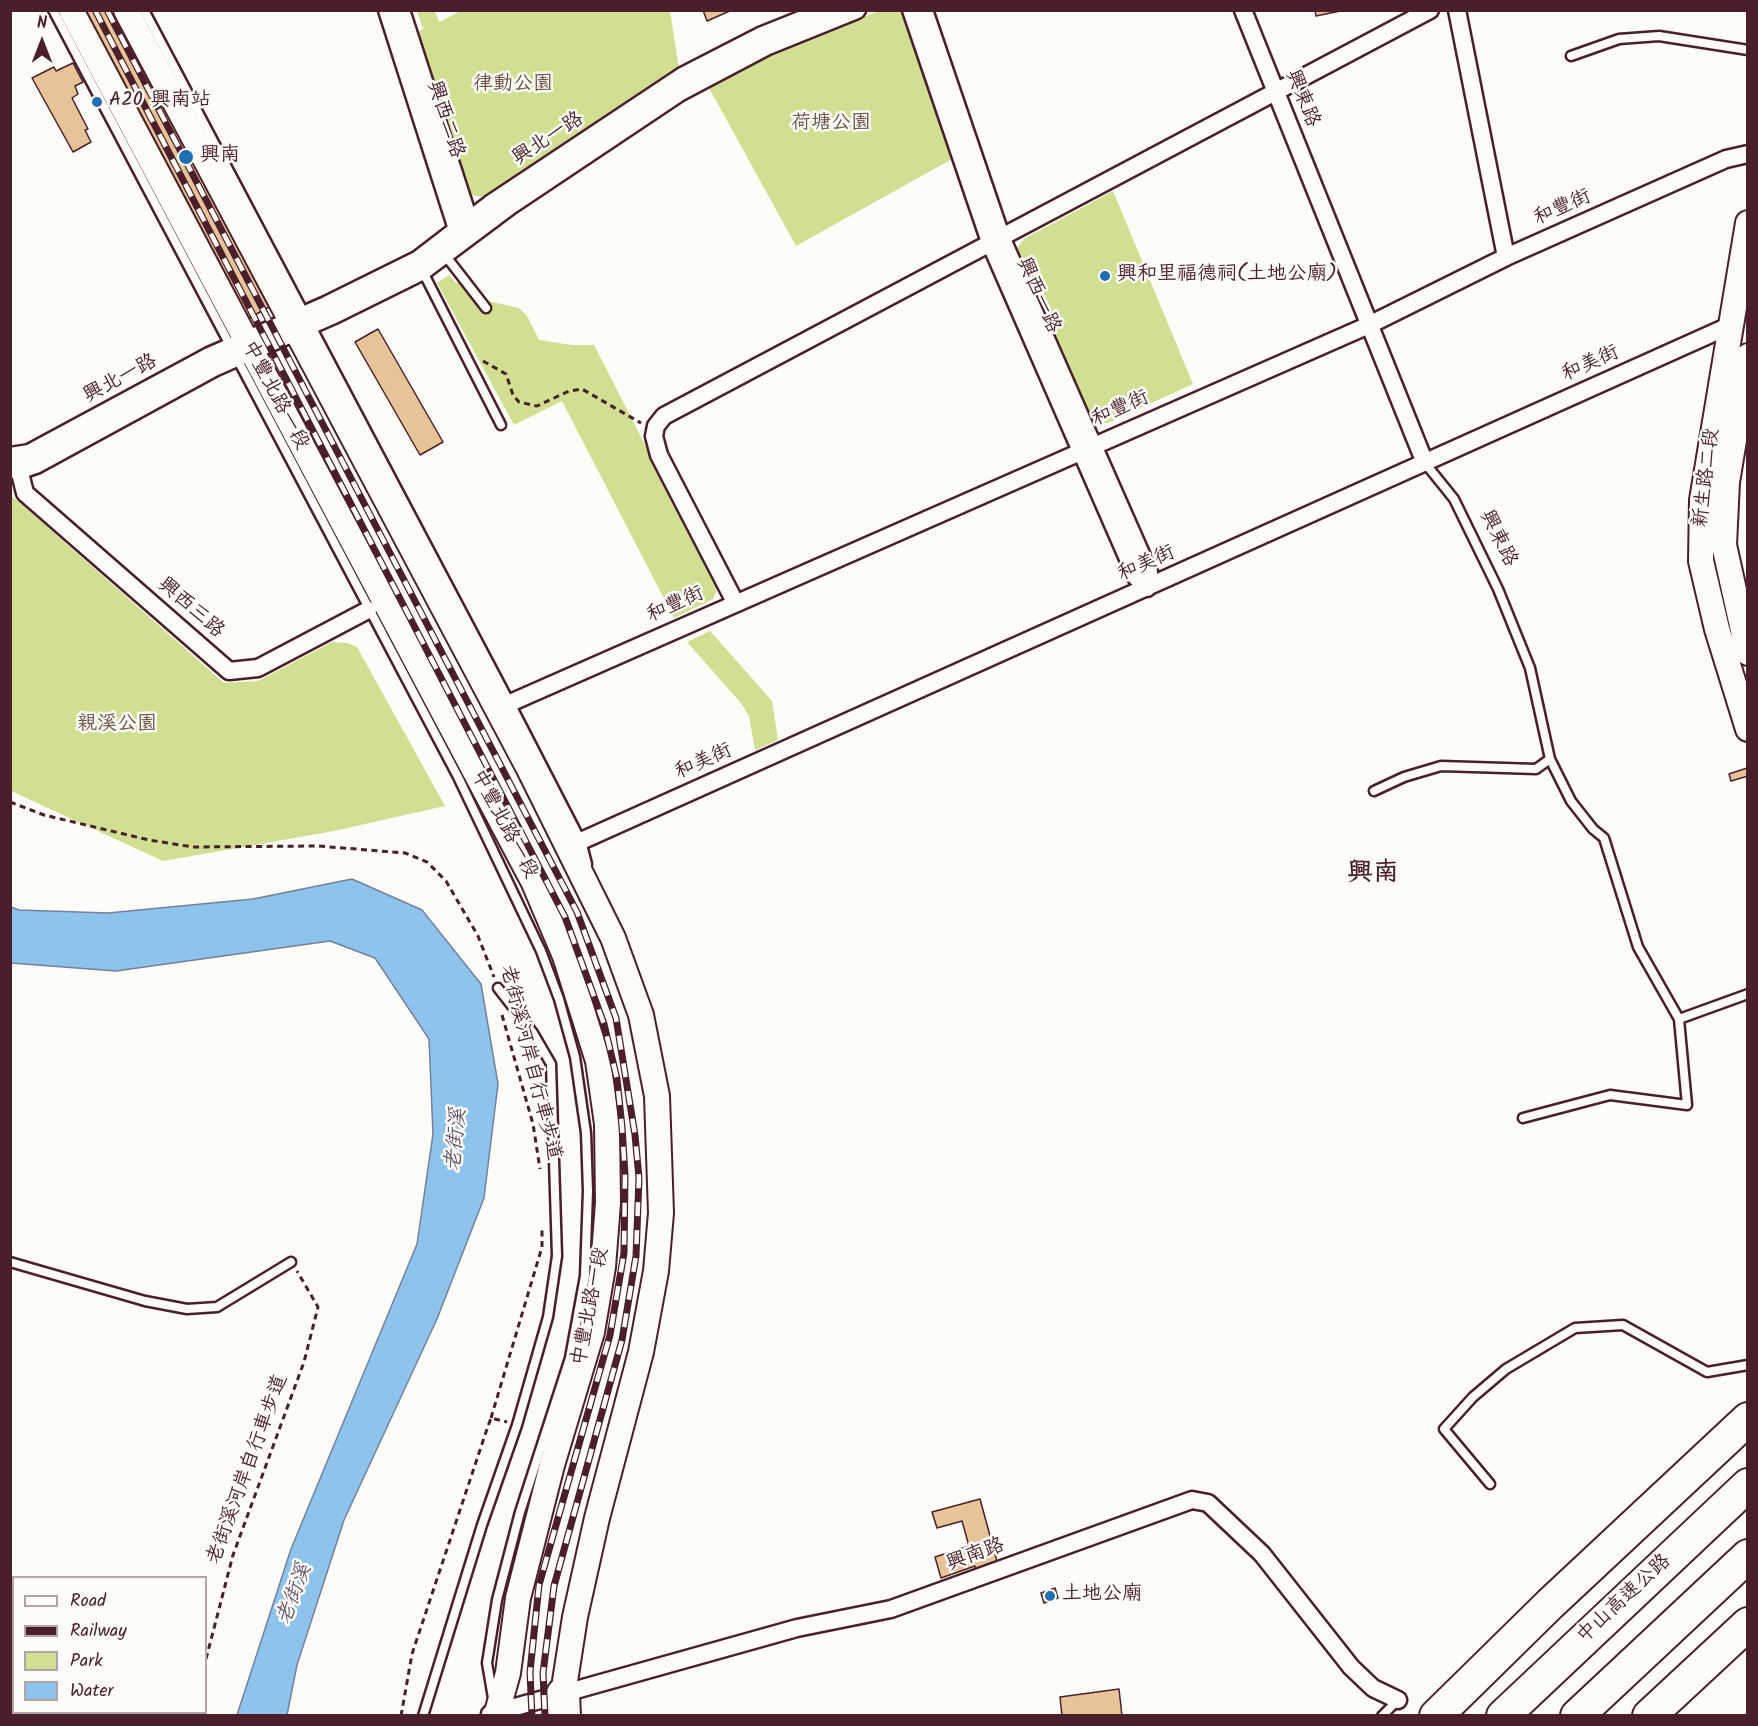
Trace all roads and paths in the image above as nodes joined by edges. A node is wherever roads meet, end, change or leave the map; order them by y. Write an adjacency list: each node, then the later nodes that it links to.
1 (53, 10): 28 (lane, 中豐北路一段)
2 (71, 10): 28 (main road, 中豐北路一段)
3 (126, 10): 25 (main road)
4 (144, 10): 25 (lane)
5 (387, 10): 19 (street, 興西二路)
6 (401, 10): 19 (street)
7 (825, 10): 19 (street, 興北一路)
8 (857, 10): 19 (street)
9 (911, 10): 20 (street, 興西一路)
10 (924, 10): 20 (street)
11 (1243, 10): 16 (street, 興東路)
12 (1430, 10): 16 (street)
13 (1457, 10): 22 (street)
14 (1748, 50): 15 (lane)
15 (1571, 56)
16 (1276, 91): 20 (street); 26 (street, 興東路)
17 (1748, 154): 22 (street, 和豐街)
18 (1748, 223): 27 (main road, 新生路二段)
19 (465, 229): 21 (street); 23 (street, 興北一路)
20 (997, 242): 32 (street); 33 (street, 興西一路)
21 (445, 255): 23 (street); 24 (lane)
22 (1506, 257): 26 (street, 和豐街)
23 (420, 266): 25 (street, 興北一路); 31 (lane)
24 (486, 308)
25 (300, 324): 28 (street, 興北一路); 40 (lane); 46 (main road)
26 (1369, 325): 33 (street, 和豐街); 35 (street, 興東路)
27 (1731, 325): 35 (street, 和美街); 41 (main road, 新生路二段)
28 (240, 349): 34 (street, 興北一路); 38 (lane, 中豐北路一段); 67 (main road, 中豐北路一段)
29 (477, 351): 32 (path)
30 (1748, 356): 39 (main road, 新生路二段)
31 (501, 425)
32 (655, 432): 37 (street)
33 (1087, 448): 36 (street, 興西一路); 37 (street, 和豐街)
34 (14, 463): 38 (street, 興西三路)
35 (1425, 463): 36 (street, 和美街); 42 (lane, 興東路)
36 (1147, 588): 45 (street, 和美街)
37 (735, 602): 40 (street, 和豐街)
38 (368, 610): 67 (lane, 中豐北路一段)
39 (1748, 653)
40 (510, 703): 45 (lane)
41 (1748, 729)
42 (1550, 759): 43 (lane); 49 (lane, 興東路)
43 (1374, 791)
44 (10, 802): 47 (path, 老街溪河岸自行車步道)
45 (581, 841): 46 (lane)
46 (597, 905): 65 (main road)
47 (498, 988): 51 (path, 老街溪河岸自行車步道); 58 (lane)
48 (1748, 994): 49 (lane)
49 (1679, 1018): 50 (lane)
50 (1523, 1119)
51 (542, 1178)
52 (542, 1223): 56 (path)
53 (10, 1262): 54 (lane)
54 (291, 1262): 64 (path, 老街溪河岸自行車步道)
55 (1748, 1365): 59 (lane)
56 (491, 1418): 58 (path); 68 (path)
57 (1748, 1419): 62 (highway)
58 (517, 1425): 69 (lane)
59 (1490, 1484)
60 (1748, 1485): 72 (highway, 中山高速公路)
61 (1748, 1556): 73 (highway)
62 (1550, 1604): 66 (highway); 71 (highway)
63 (1748, 1623): 74 (highway)
64 (207, 1655)
65 (566, 1708): 66 (street, 興南路); 67 (street, 興南路)
66 (1406, 1708): 70 (lane)
67 (493, 1714)
68 (401, 1716)
69 (423, 1716)
70 (1382, 1716)
71 (1436, 1716)
72 (1503, 1716)
73 (1577, 1716)
74 (1649, 1716)

